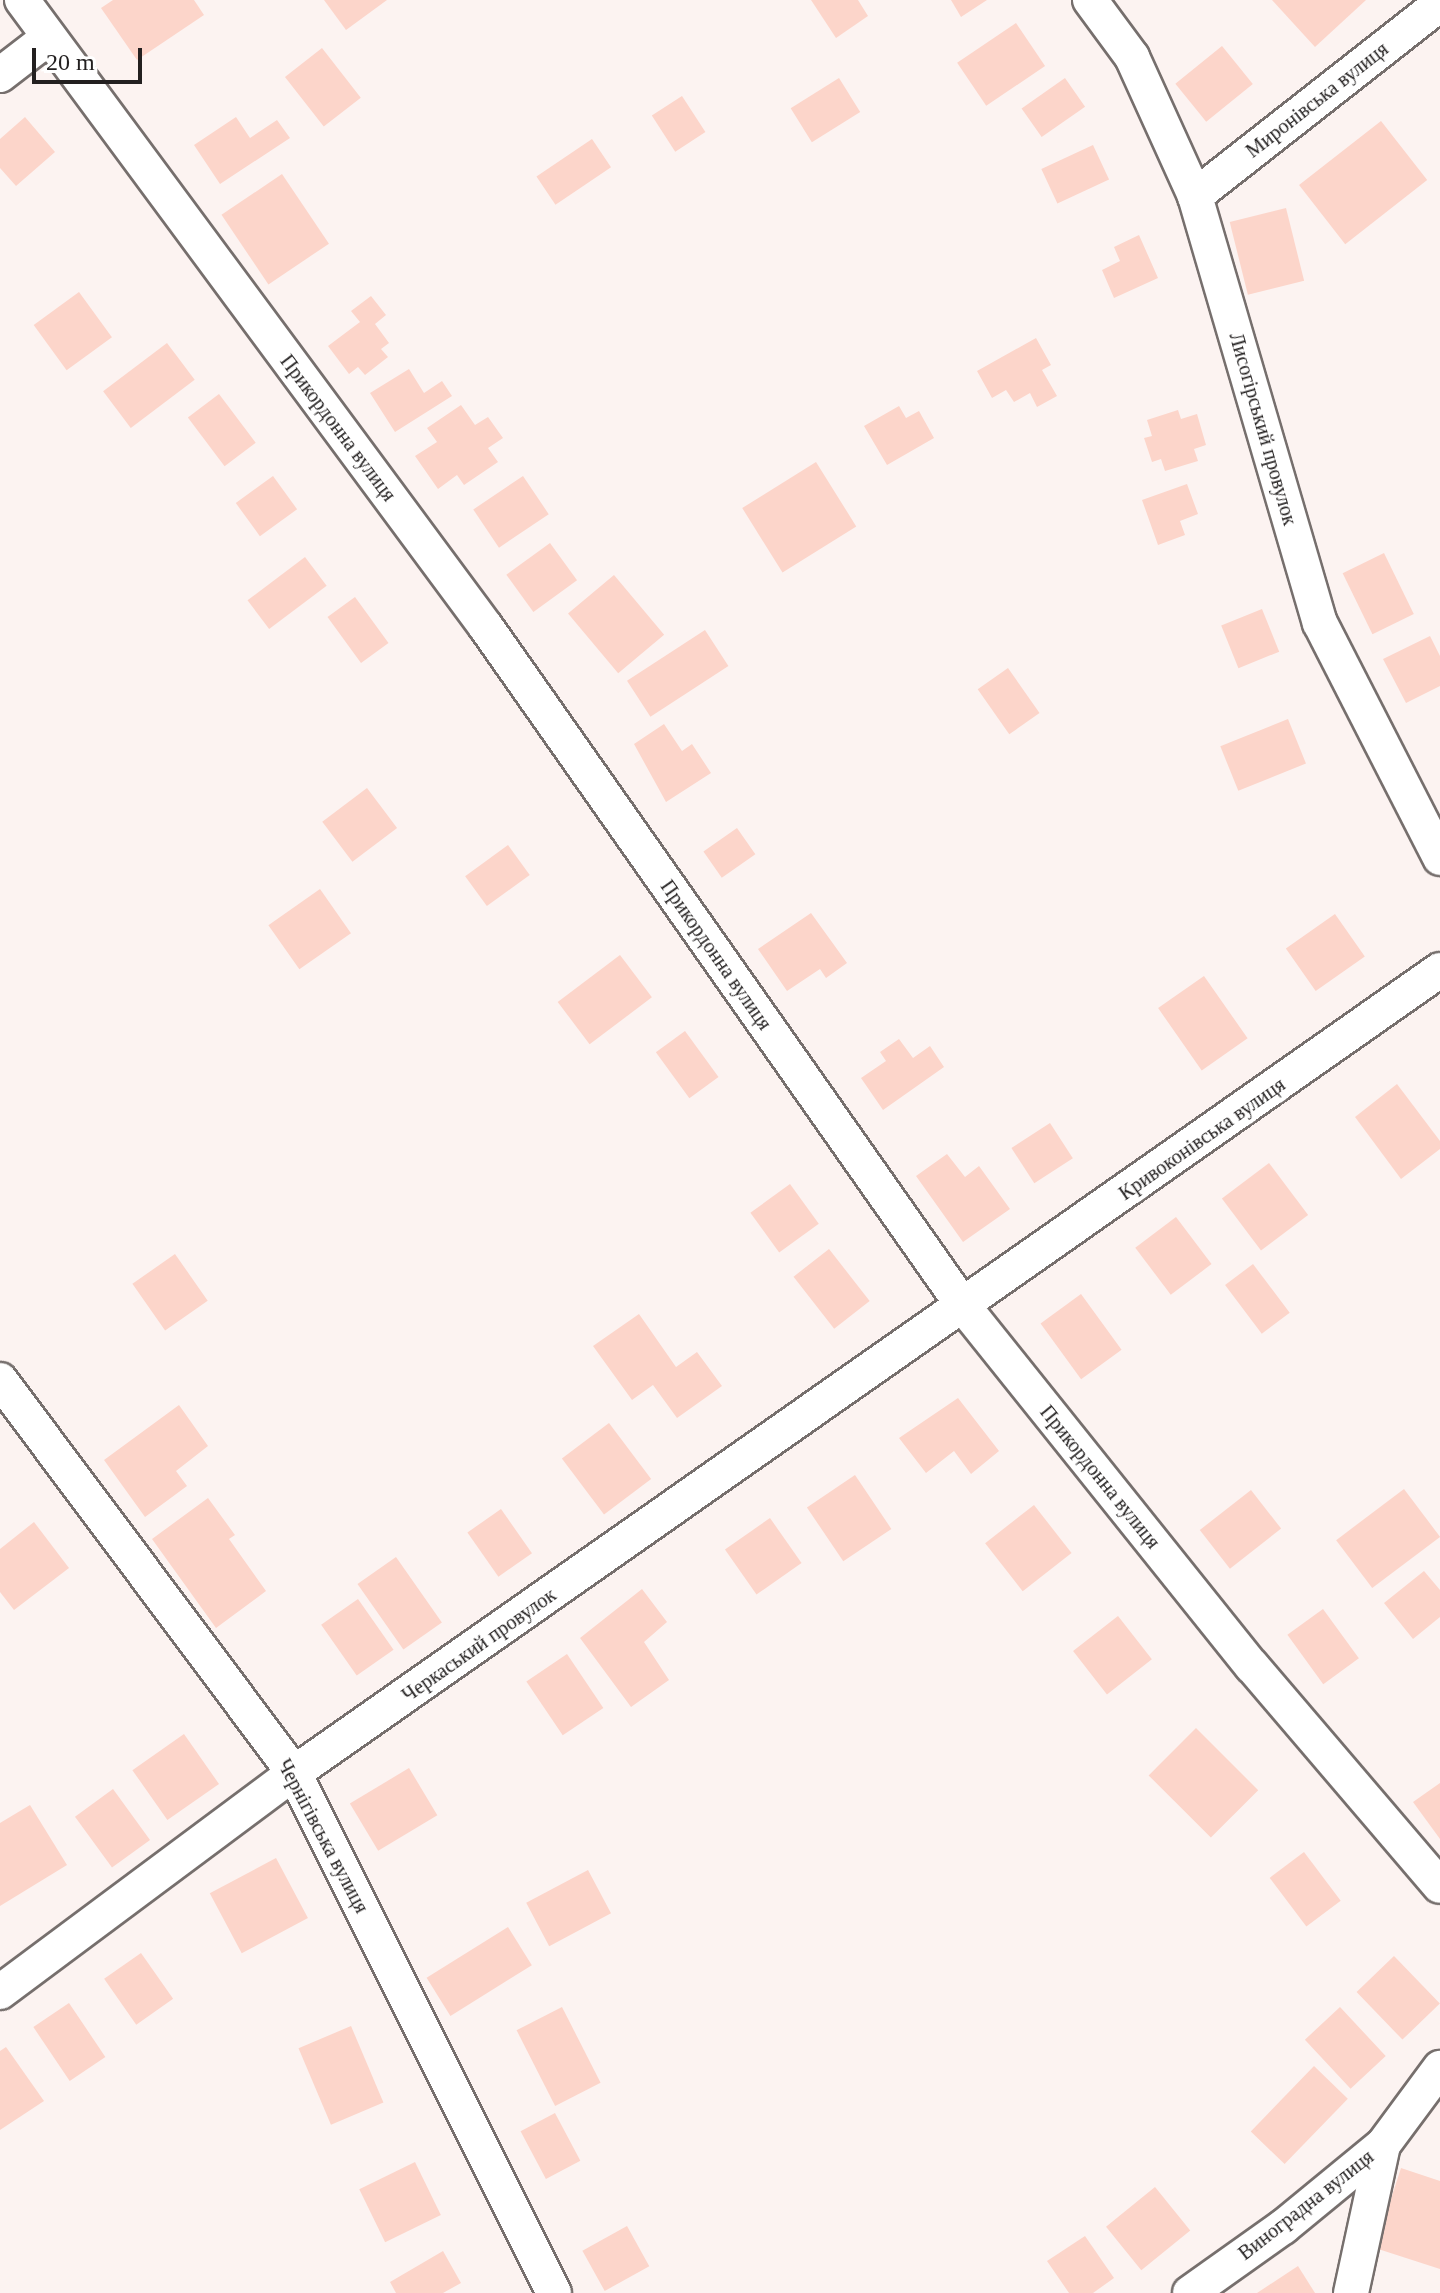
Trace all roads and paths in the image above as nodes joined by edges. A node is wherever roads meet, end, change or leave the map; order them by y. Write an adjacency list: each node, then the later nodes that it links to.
1 (22, 0): 4 (street, Прикордонна вулиця)
2 (1090, 0): 6 (street, Лисогірський провулок)
3 (1440, 4): 6 (street, Миронівська вулиця)
4 (48, 38): 5 (street); 9 (street, Прикордонна вулиця)
5 (0, 75)
6 (1195, 196): 7 (street, Лисогірський провулок)
7 (1440, 858)
8 (1440, 970): 9 (street, Кривоконівська вулиця)
9 (964, 1307): 11 (street, Черкаський провулок); 12 (street, Прикордонна вулиця)
10 (0, 1380): 11 (street, Чернігівська вулиця)
11 (294, 1773): 13 (street, Черкаський провулок); 16 (street, Чернігівська вулиця)
12 (1440, 1886)
13 (0, 1992)
14 (1440, 2068): 15 (street, Виноградна вулиця)
15 (1383, 2145): 17 (street, Виноградна вулиця); 18 (street)
16 (554, 2293)
17 (1190, 2293)
18 (1351, 2293)

